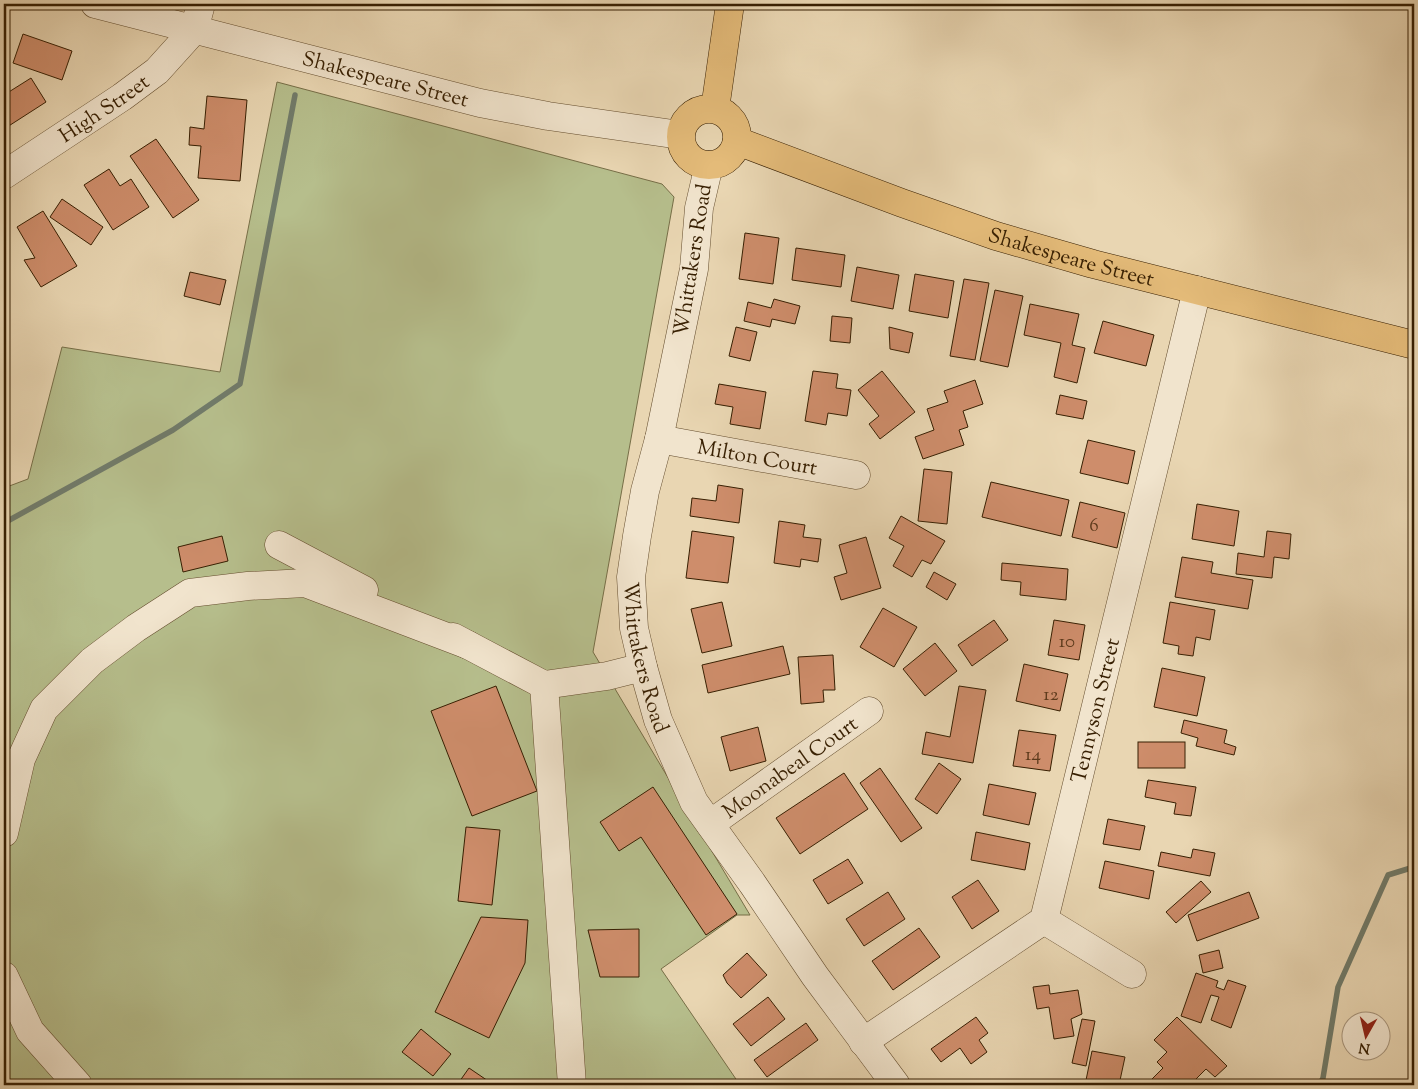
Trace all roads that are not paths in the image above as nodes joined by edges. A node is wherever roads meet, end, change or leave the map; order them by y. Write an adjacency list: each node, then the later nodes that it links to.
1 (95, 4): 3 (street, Shakespeare Street)
2 (730, 4): 4 (main road)
3 (198, 17): 5 (street, Shakespeare Street); 8 (street, High Street)
4 (715, 109): 5 (main road); 6 (main road)
5 (680, 135): 7 (main road)
6 (737, 141): 7 (main road); 9 (main road, Shakespeare Street)
7 (709, 165): 11 (street, Whittakers Road)
8 (4, 175)
9 (1197, 290): 10 (main road, Shakespeare Street); 20 (street, Tennyson Street)
10 (1414, 345)
11 (659, 439): 12 (street, Milton Court); 15 (street, Whittakers Road)
12 (856, 475)
13 (279, 545): 14 (street)
14 (468, 645): 16 (street); 19 (street)
15 (643, 667): 16 (street); 18 (street, Whittakers Road)
16 (544, 686): 25 (street)
17 (869, 711): 18 (street, Moonabeal Court)
18 (710, 824): 23 (street, Whittakers Road)
19 (4, 833)
20 (1044, 920): 21 (street); 23 (street)
21 (1132, 974)
22 (4, 976): 24 (street)
23 (863, 1042): 26 (street, Whittakers Road)
24 (78, 1085)
25 (572, 1085)
26 (896, 1085)

